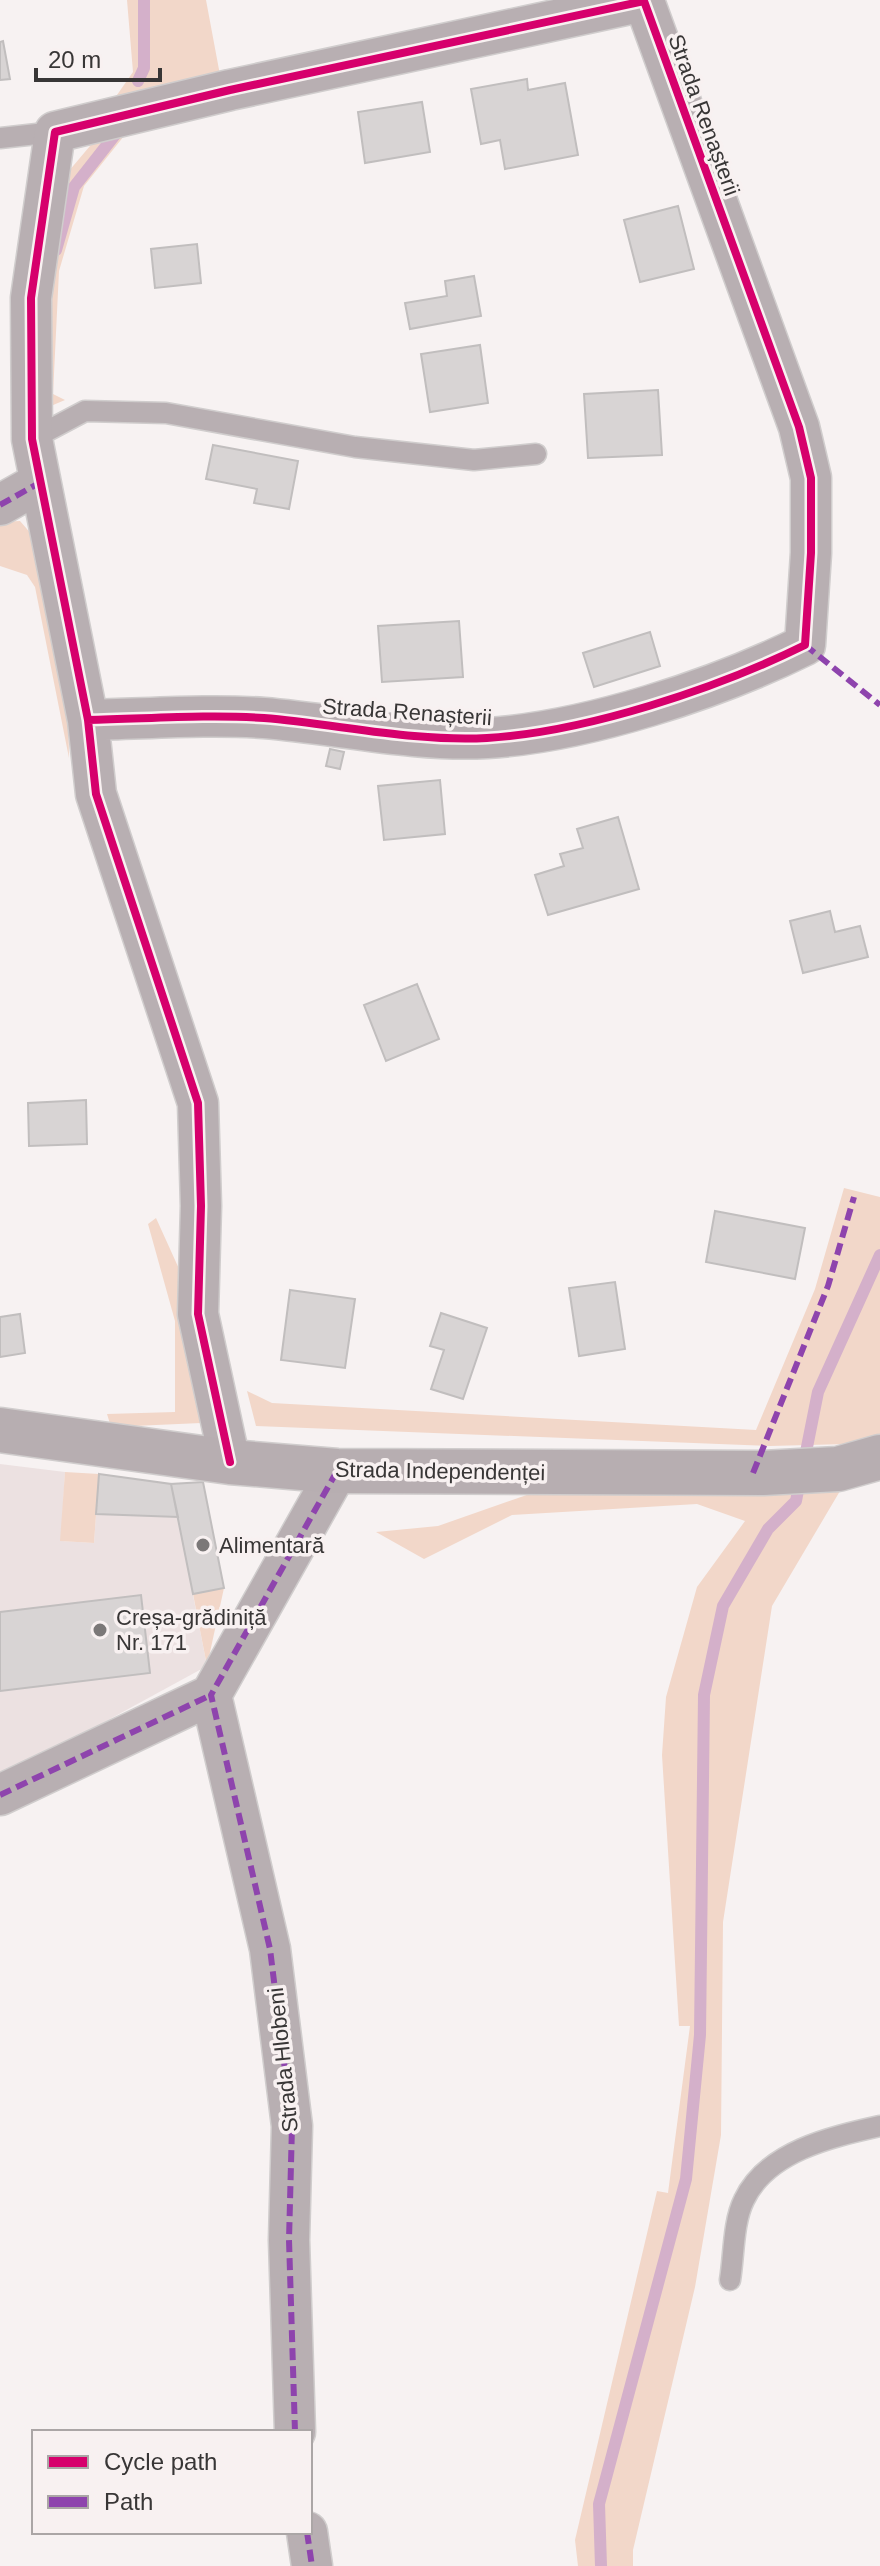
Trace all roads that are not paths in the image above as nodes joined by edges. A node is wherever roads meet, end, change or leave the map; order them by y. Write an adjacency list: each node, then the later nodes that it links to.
1 (55, 132): 2 (lane, Strada Renașterii); 3 (street); 7 (street, Strada Renașterii)
2 (0, 138)
3 (32, 439): 4 (lane); 5 (street)
4 (536, 454)
5 (39, 483): 6 (street); 7 (street)
6 (0, 505)
7 (88, 720): 10 (street)
8 (0, 1430): 10 (main road, Strada Independenței)
9 (880, 1457): 11 (main road, Strada Independenței)
10 (230, 1462): 11 (main road, Strada Independenței)
11 (337, 1471): 12 (street)
12 (211, 1695): 13 (street); 16 (street, Strada Hlobeni)
13 (0, 1795)
14 (880, 2126): 15 (lane)
15 (730, 2280)
16 (295, 2430)
17 (307, 2534): 18 (street)
18 (312, 2566)

